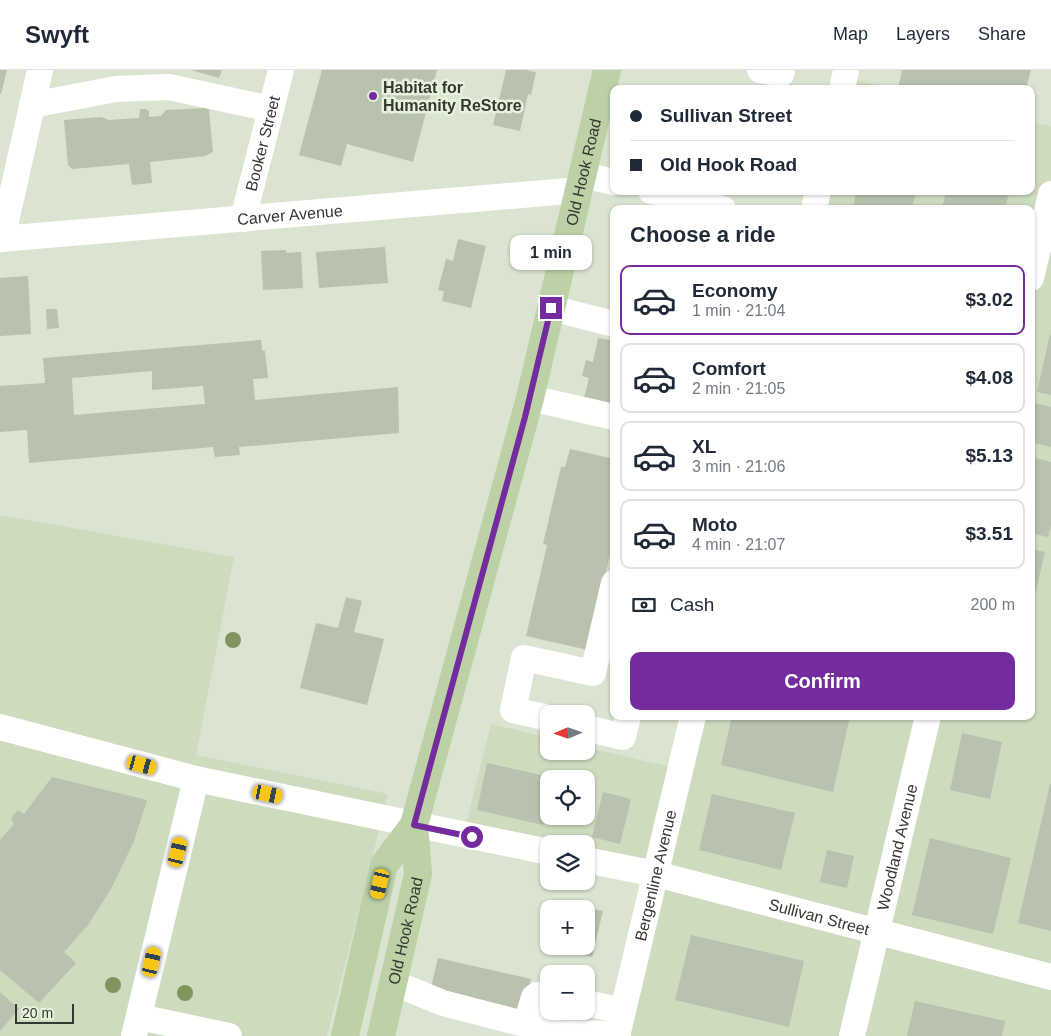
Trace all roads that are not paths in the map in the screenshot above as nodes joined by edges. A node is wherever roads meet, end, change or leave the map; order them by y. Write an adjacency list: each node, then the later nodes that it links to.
1 (40, 70): 6 (street)
2 (281, 70): 7 (street, Booker Street)
3 (607, 70): 8 (main road, Old Hook Road)
4 (846, 70): 5 (street)
5 (843, 85)
6 (32, 105): 7 (street); 14 (street)
7 (271, 110): 13 (street, Booker Street)
8 (581, 182): 9 (street, Carver Avenue); 13 (street, Carver Avenue); 18 (main road, Old Hook Road)
9 (610, 182)
10 (1051, 194): 15 (street)
11 (667, 195): 12 (street)
12 (707, 205)
13 (243, 219): 14 (street, Carver Avenue)
14 (1, 239)
15 (1035, 261)
16 (1035, 284): 17 (street)
17 (1051, 288)
18 (551, 308): 19 (street); 20 (main road, Old Hook Road)
19 (610, 323)
20 (530, 398): 21 (street); 31 (main road, Old Hook Road)
21 (610, 416)
22 (610, 611): 23 (street)
23 (601, 671): 24 (street)
24 (540, 716)
25 (627, 720): 29 (street)
26 (692, 720): 34 (street, Bergenline Avenue)
27 (927, 720): 35 (street, Woodland Avenue)
28 (0, 727): 30 (street)
29 (595, 730)
30 (196, 779): 31 (street); 42 (street)
31 (414, 825): 32 (street); 37 (main road, Old Hook Road); 46 (main road, Old Hook Road)
32 (540, 850)
33 (595, 862): 34 (street, Sullivan Street)
34 (656, 874): 35 (street, Sullivan Street); 43 (street, Bergenline Avenue)
35 (877, 932): 36 (street, Sullivan Street); 48 (street, Woodland Avenue)
36 (1051, 977)
37 (394, 983): 41 (street); 47 (main road, Old Hook Road)
38 (540, 995): 41 (street)
39 (595, 1008): 43 (street)
40 (588, 1020): 44 (street)
41 (526, 1024): 44 (street)
42 (137, 1027): 45 (street)
43 (619, 1027): 44 (street)
44 (587, 1034)
45 (229, 1036)
46 (345, 1036)
47 (381, 1036)
48 (852, 1036)

